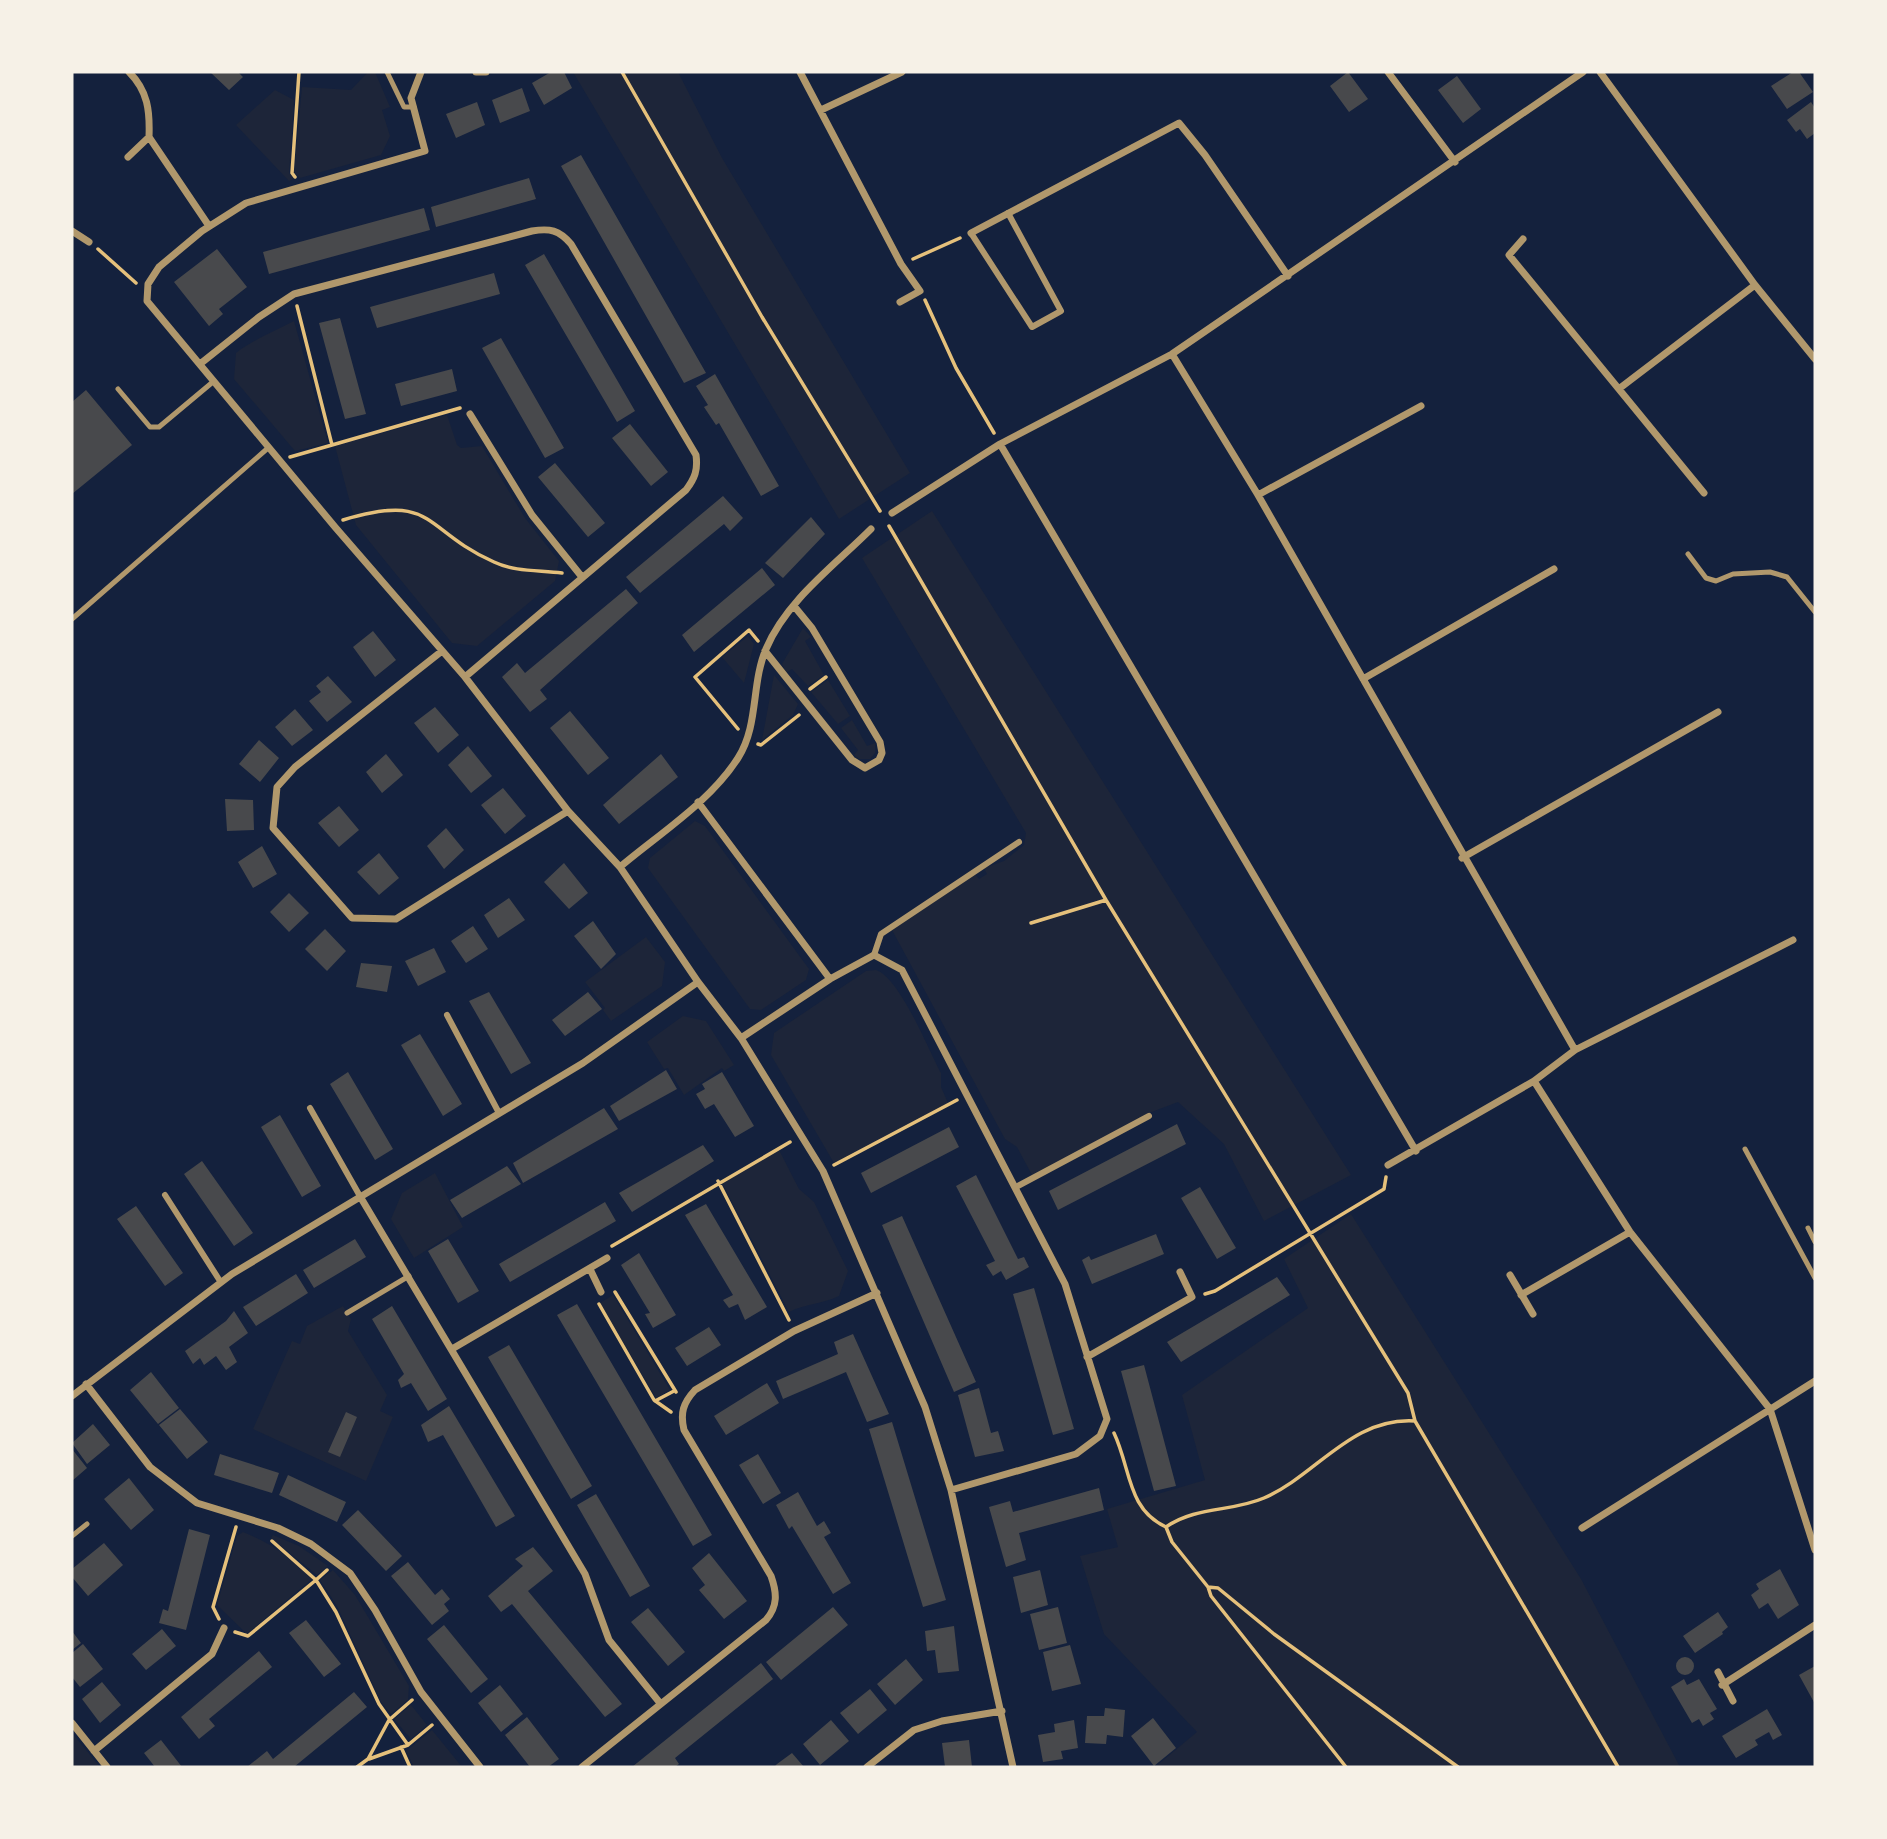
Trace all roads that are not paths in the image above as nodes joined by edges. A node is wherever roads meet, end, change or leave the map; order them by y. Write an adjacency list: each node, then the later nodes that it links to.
1 (129, 72): 13 (street)
2 (387, 72): 11 (lane)
3 (421, 72): 11 (street)
4 (476, 72): 5 (street)
5 (486, 72)
6 (800, 72): 12 (street)
7 (902, 72): 12 (street)
8 (1388, 72): 15 (street)
9 (1583, 72): 15 (street)
10 (1600, 72): 23 (street)
11 (414, 107): 17 (street)
12 (821, 110): 24 (street)
13 (149, 137): 14 (street); 17 (street)
14 (128, 157)
15 (1455, 162): 22 (street)
16 (1008, 213): 19 (street); 19 (street); 22 (street)
17 (209, 226): 27 (street)
18 (72, 231): 21 (street)
19 (971, 233)
20 (1523, 239): 30 (street)
21 (89, 242)
22 (1288, 276): 25 (street)
23 (1755, 285): 26 (street); 30 (street)
24 (900, 302)
25 (1172, 354): 33 (street); 36 (street)
26 (1815, 359)
27 (200, 364): 28 (street); 41 (street)
28 (214, 381): 29 (lane); 34 (street)
29 (118, 388)
30 (1620, 388): 35 (street)
31 (1421, 406): 36 (street)
32 (470, 414): 41 (street)
33 (1000, 444): 37 (street); 67 (street)
34 (268, 447): 44 (lane); 45 (street)
35 (1704, 493)
36 (1258, 495): 48 (street)
37 (892, 513)
38 (871, 529): 42 (street)
39 (1688, 554): 43 (lane)
40 (1554, 569): 48 (street)
41 (582, 577): 47 (street)
42 (794, 606): 46 (street); 46 (street)
43 (1815, 612)
44 (72, 619)
45 (442, 651): 47 (street); 51 (street)
46 (765, 651): 50 (street)
47 (465, 677): 51 (street)
48 (1363, 679): 53 (street)
49 (1718, 712): 53 (street)
50 (698, 802): 54 (street); 57 (street)
51 (568, 811): 54 (street)
52 (1018, 842): 56 (street)
53 (1462, 858): 61 (street)
54 (620, 867): 58 (street)
55 (1793, 940): 61 (street)
56 (873, 955): 57 (street); 69 (street)
57 (830, 979): 60 (street)
58 (698, 982): 60 (street); 64 (street)
59 (447, 1015): 64 (street)
60 (741, 1038): 83 (street)
61 (1575, 1050): 62 (street)
62 (1534, 1081): 67 (street); 73 (street)
63 (310, 1108): 71 (street)
64 (499, 1113): 71 (street)
65 (1149, 1116): 69 (street)
66 (1745, 1149): 80 (lane)
67 (1416, 1152): 68 (street)
68 (1388, 1165)
69 (1016, 1187): 88 (street)
70 (165, 1195): 81 (street)
71 (361, 1198): 79 (street); 81 (street)
72 (1808, 1228): 74 (lane)
73 (1630, 1232): 84 (street); 92 (street)
74 (1815, 1242)
75 (607, 1258): 76 (street)
76 (590, 1269): 82 (street); 87 (street)
77 (1180, 1272): 88 (street)
78 (1510, 1275): 84 (street)
79 (409, 1276): 85 (lane); 87 (street)
80 (1815, 1278)
81 (220, 1281): 90 (street)
82 (601, 1292)
83 (877, 1293): 93 (street); 103 (street)
84 (1521, 1295): 86 (street)
85 (348, 1313)
86 (1533, 1314)
87 (452, 1349): 103 (street)
88 (1087, 1357): 93 (street)
89 (1815, 1381): 92 (street)
90 (86, 1384): 91 (street); 108 (street)
91 (72, 1396)
92 (1770, 1409): 95 (street); 97 (street)
93 (951, 1490): 104 (street)
94 (87, 1524): 96 (lane)
95 (1582, 1528)
96 (72, 1536)
97 (1815, 1550)
98 (1815, 1625): 101 (street)
99 (224, 1628): 106 (street)
100 (1718, 1672): 101 (street)
101 (1722, 1685): 102 (street)
102 (1733, 1701)
103 (660, 1703): 109 (street)
104 (1002, 1711): 110 (street); 111 (street)
105 (72, 1723): 106 (street)
106 (94, 1751): 107 (street)
107 (107, 1767)
108 (480, 1767)
109 (582, 1767)
110 (867, 1767)
111 (1013, 1767)

